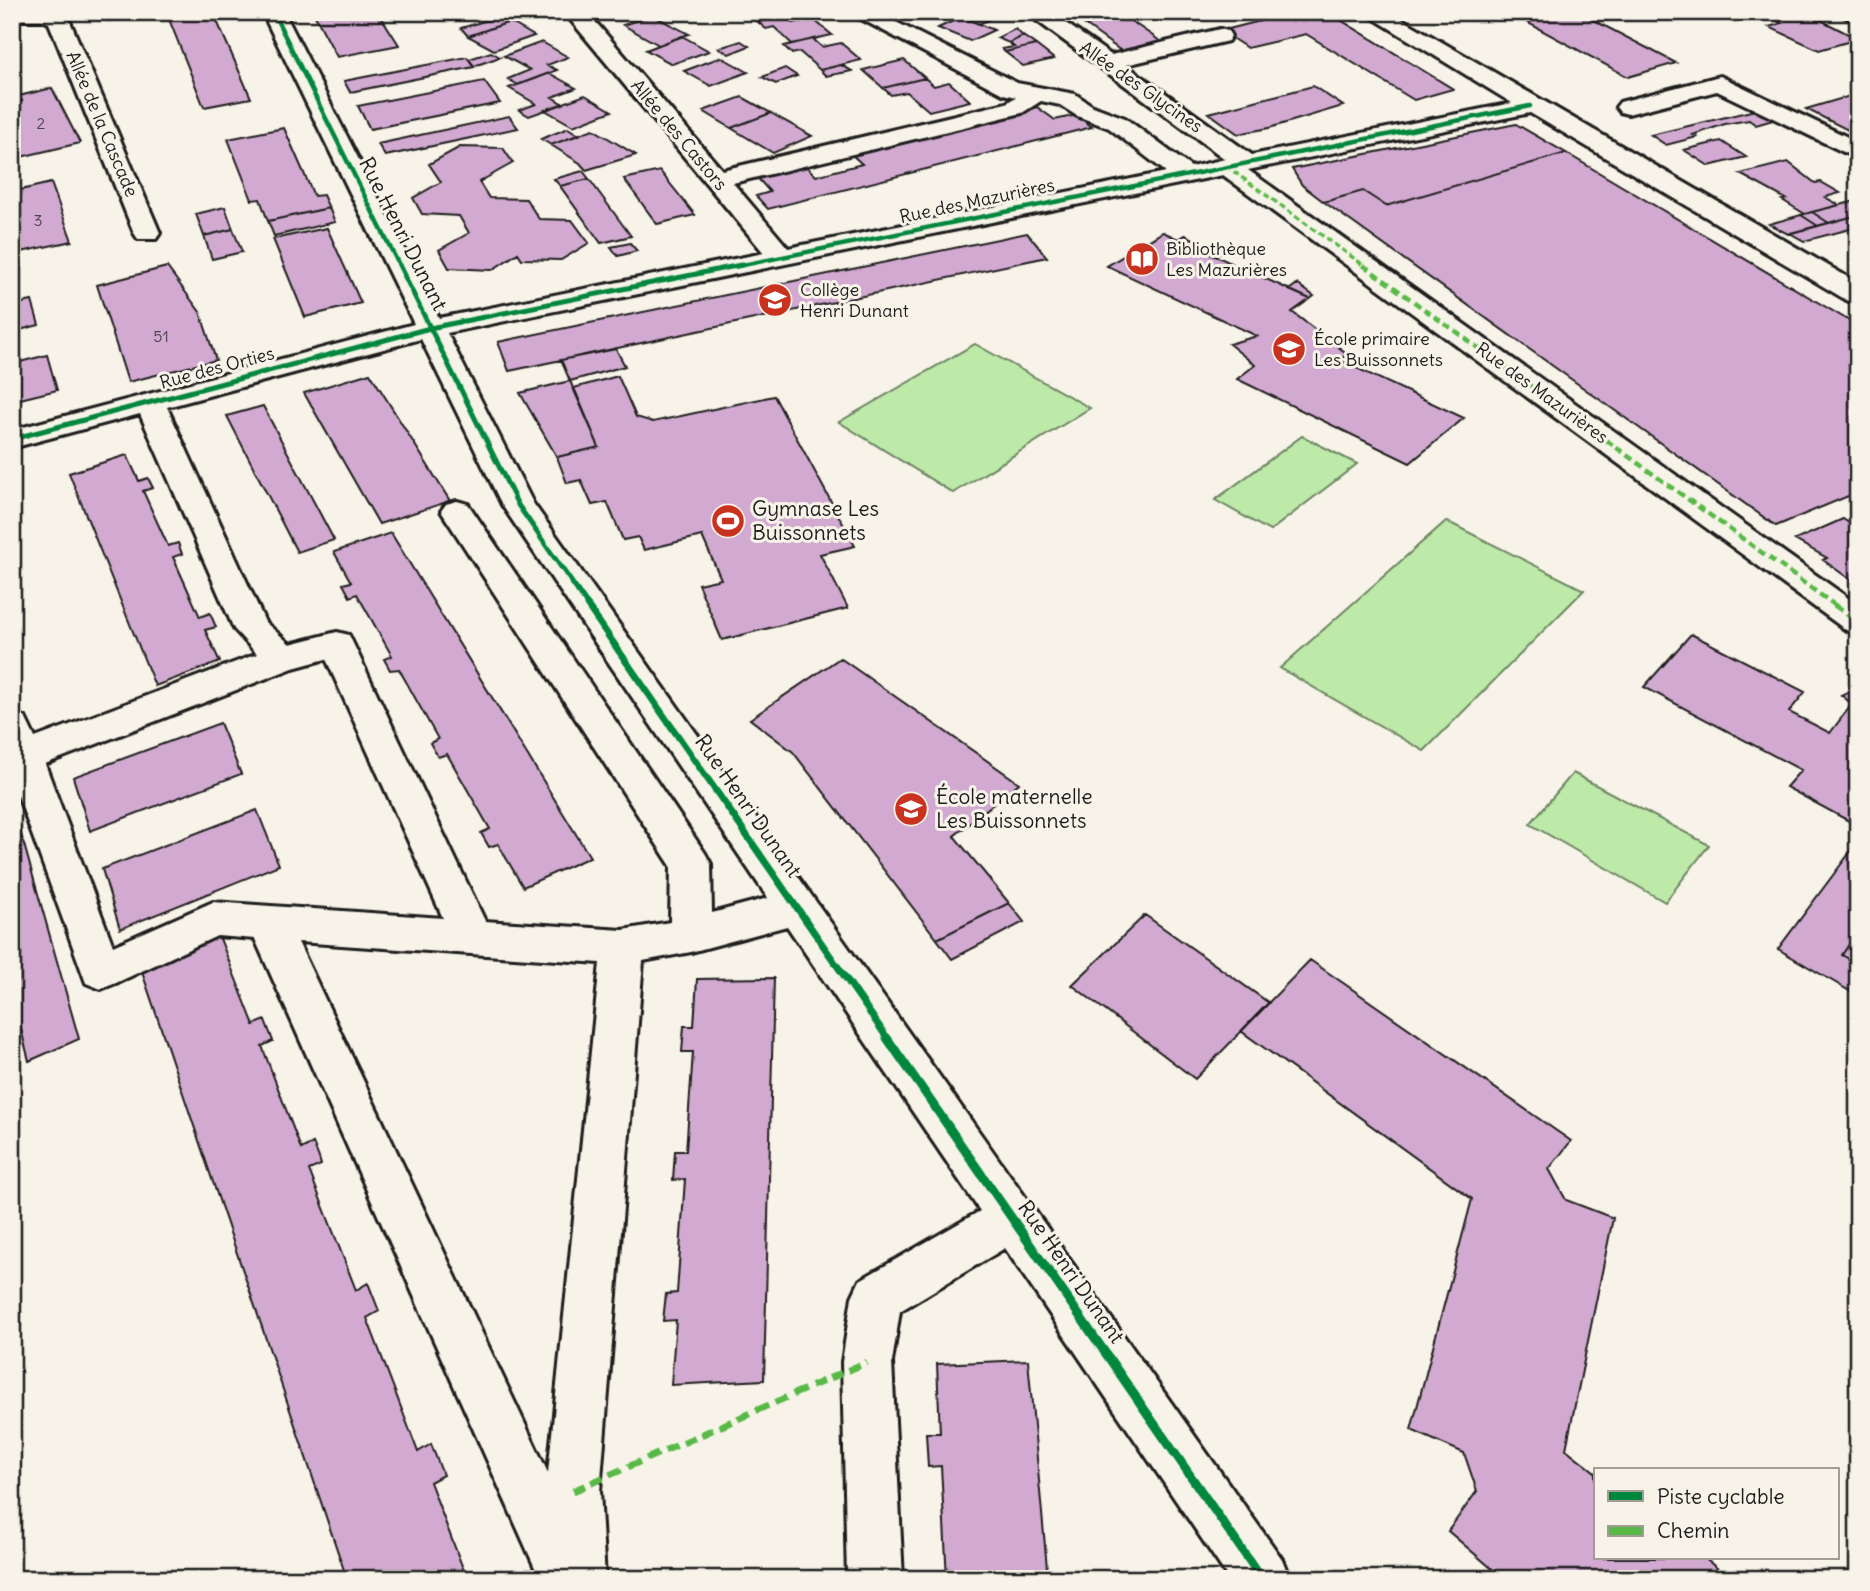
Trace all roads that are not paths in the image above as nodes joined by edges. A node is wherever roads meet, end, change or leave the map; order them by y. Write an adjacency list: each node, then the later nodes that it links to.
1 (274, 12): 21 (street, Rue Henri Dunant)
2 (575, 12): 17 (street, Allée des Castors)
3 (859, 12): 11 (street)
4 (1036, 12): 10 (street, Allée des Glycines)
5 (1374, 12): 12 (street)
6 (1847, 12): 8 (street)
7 (12, 13): 18 (street, Allée de la Cascade)
8 (1858, 17)
9 (1220, 36): 10 (street)
10 (1108, 63): 15 (street, Allée des Glycines)
11 (1037, 94): 16 (street); 17 (street)
12 (1530, 106): 15 (street, Rue des Mazurières); 20 (street)
13 (1628, 107): 14 (street)
14 (1858, 152)
15 (1236, 164): 16 (street, Rue des Mazurières); 25 (street, Rue des Mazurières)
16 (1184, 174): 19 (street, Rue des Mazurières)
17 (717, 179): 19 (street, Allée des Castors)
18 (147, 233)
19 (782, 257): 21 (street, Rue des Mazurières)
20 (1858, 295)
21 (430, 328): 22 (street, Rue des Orties); 28 (street, Rue Henri Dunant)
22 (150, 402): 23 (street, Rue des Orties); 26 (street)
23 (12, 439)
24 (457, 511): 30 (street)
25 (1858, 622)
26 (283, 658): 27 (street); 31 (street)
27 (18, 741): 29 (street)
28 (797, 907): 30 (street); 33 (street, Rue Henri Dunant)
29 (269, 923): 31 (street); 34 (street)
30 (691, 935): 32 (street)
31 (472, 937): 32 (street)
32 (623, 947): 35 (street)
33 (1012, 1217): 36 (street); 37 (street, Rue Henri Dunant)
34 (569, 1579)
35 (577, 1579)
36 (875, 1579)
37 (1262, 1579)

